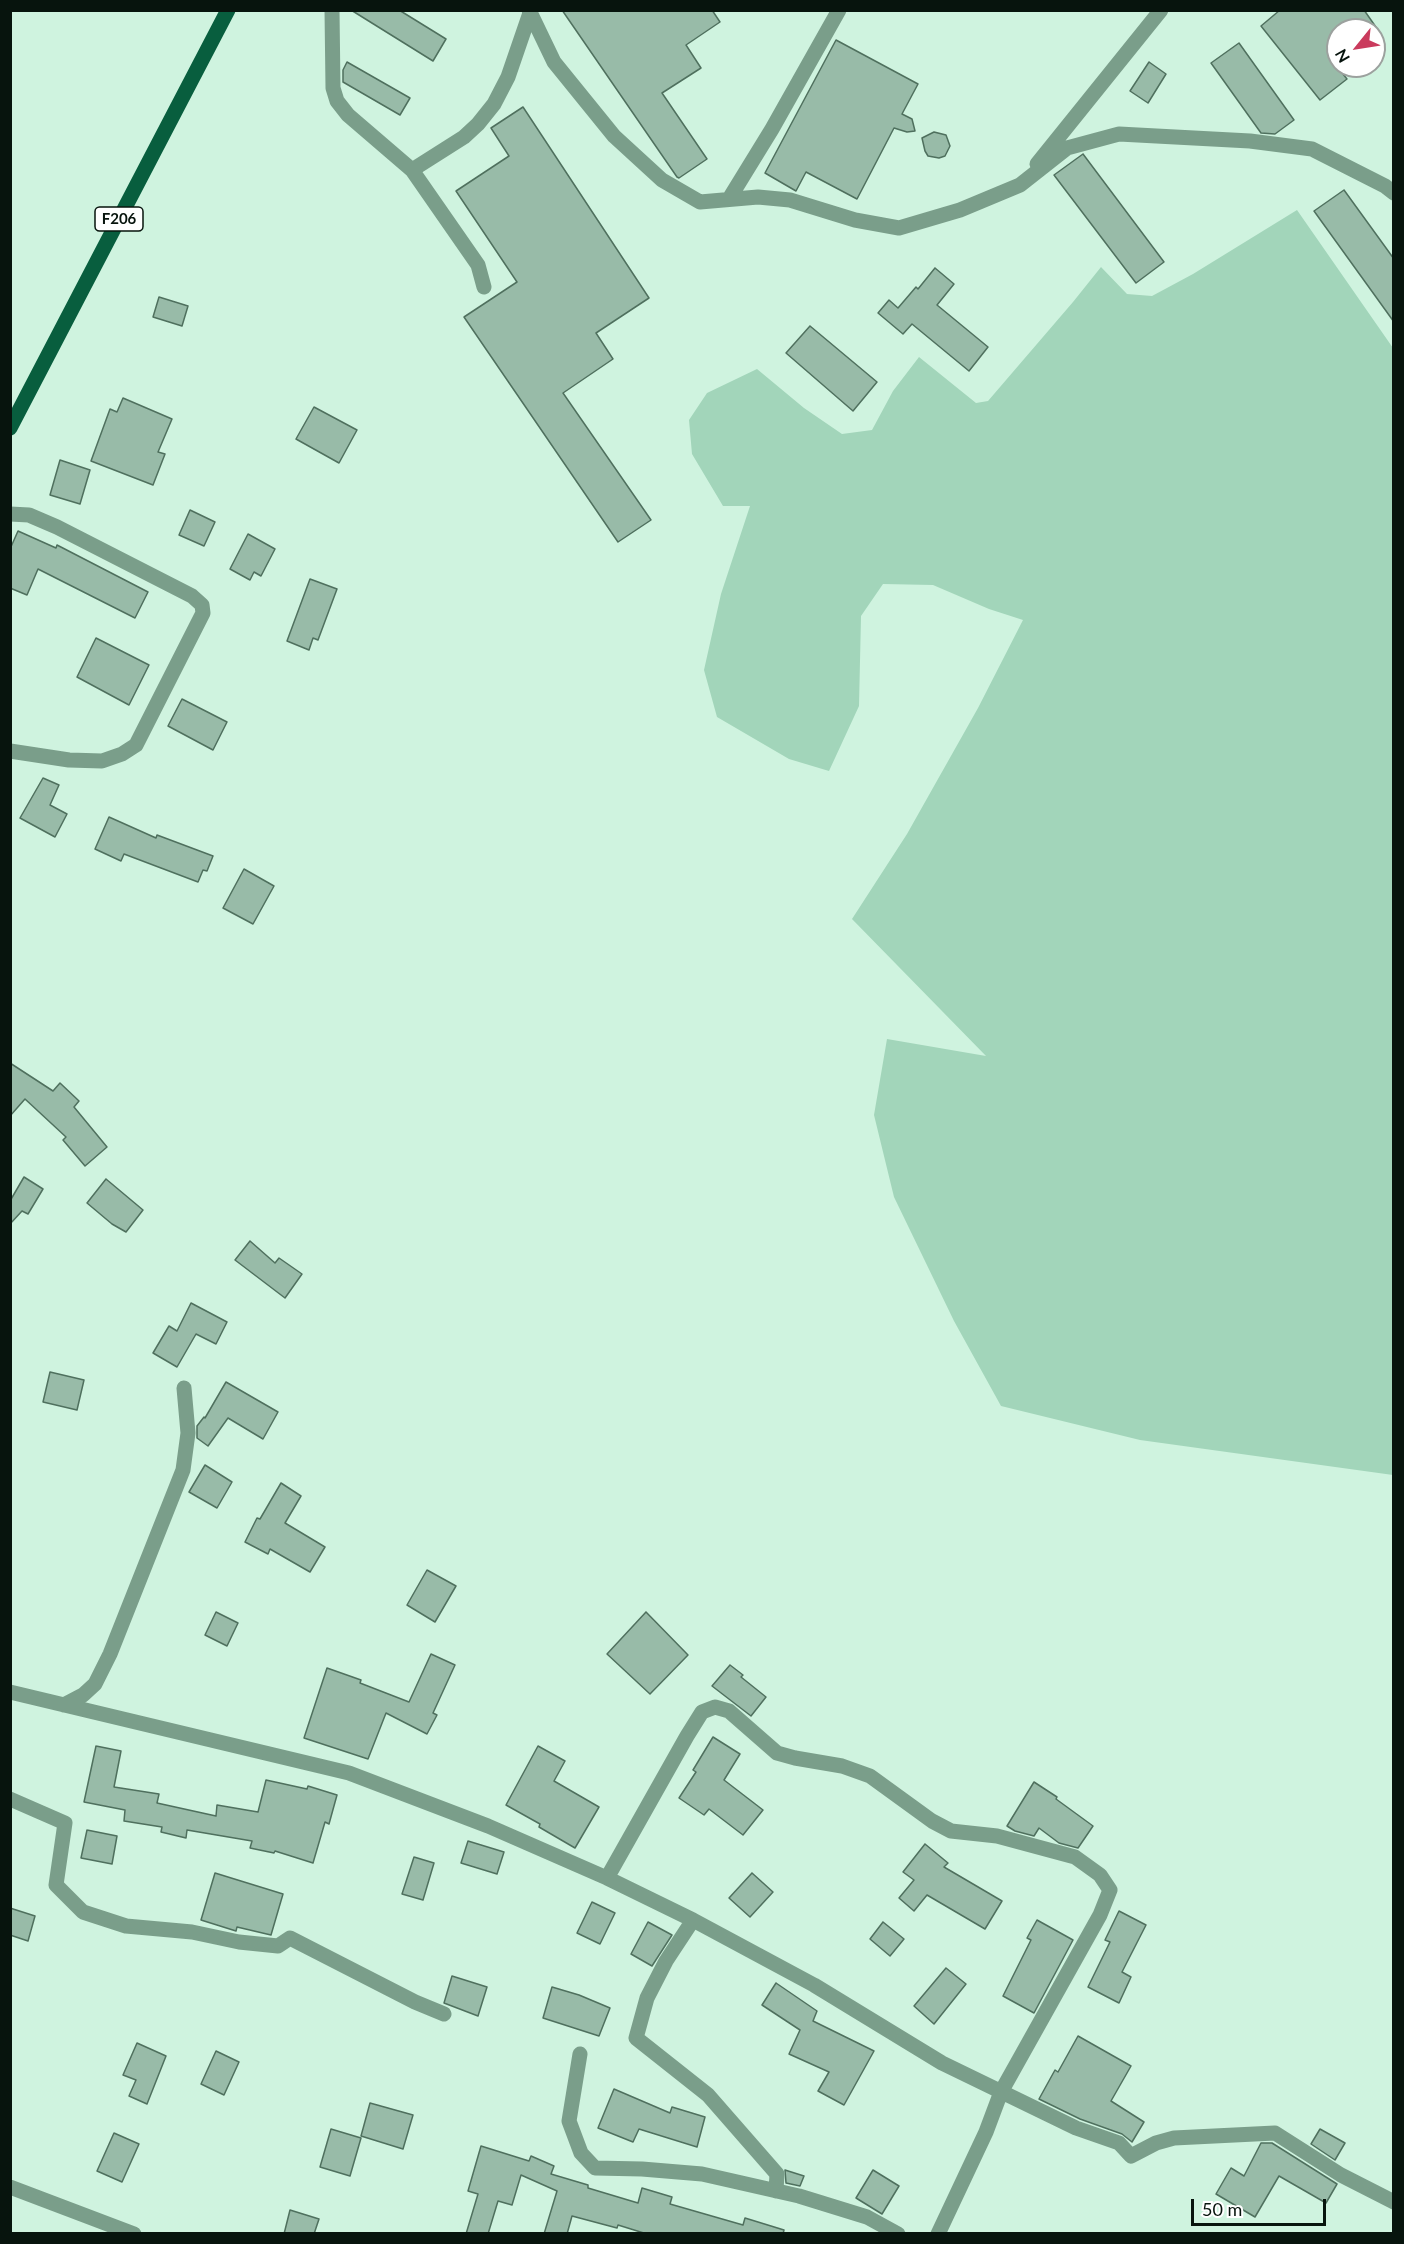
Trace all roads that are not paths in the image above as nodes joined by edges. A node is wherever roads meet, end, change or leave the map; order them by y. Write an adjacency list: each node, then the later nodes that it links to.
1 (228, 10): 11 (main road, F206)
2 (332, 10): 6 (street)
3 (839, 10): 9 (street)
4 (1161, 10): 7 (street)
5 (530, 12): 6 (street); 9 (street)
6 (412, 170): 10 (street)
7 (1020, 185): 8 (street); 9 (street)
8 (1394, 193)
9 (729, 199)
10 (484, 287)
11 (10, 428)
12 (10, 514): 13 (street)
13 (10, 751)
14 (184, 1388): 16 (street)
15 (10, 1692): 16 (street)
16 (64, 1705): 18 (street)
17 (10, 1799): 20 (street)
18 (607, 1878): 19 (street); 22 (street)
19 (693, 1920): 22 (street); 24 (street)
20 (444, 2014)
21 (580, 2054): 24 (street)
22 (1001, 2092): 25 (street); 28 (street)
23 (10, 2187): 26 (street)
24 (776, 2191): 27 (street)
25 (1394, 2202)
26 (134, 2234)
27 (898, 2234)
28 (938, 2234)

